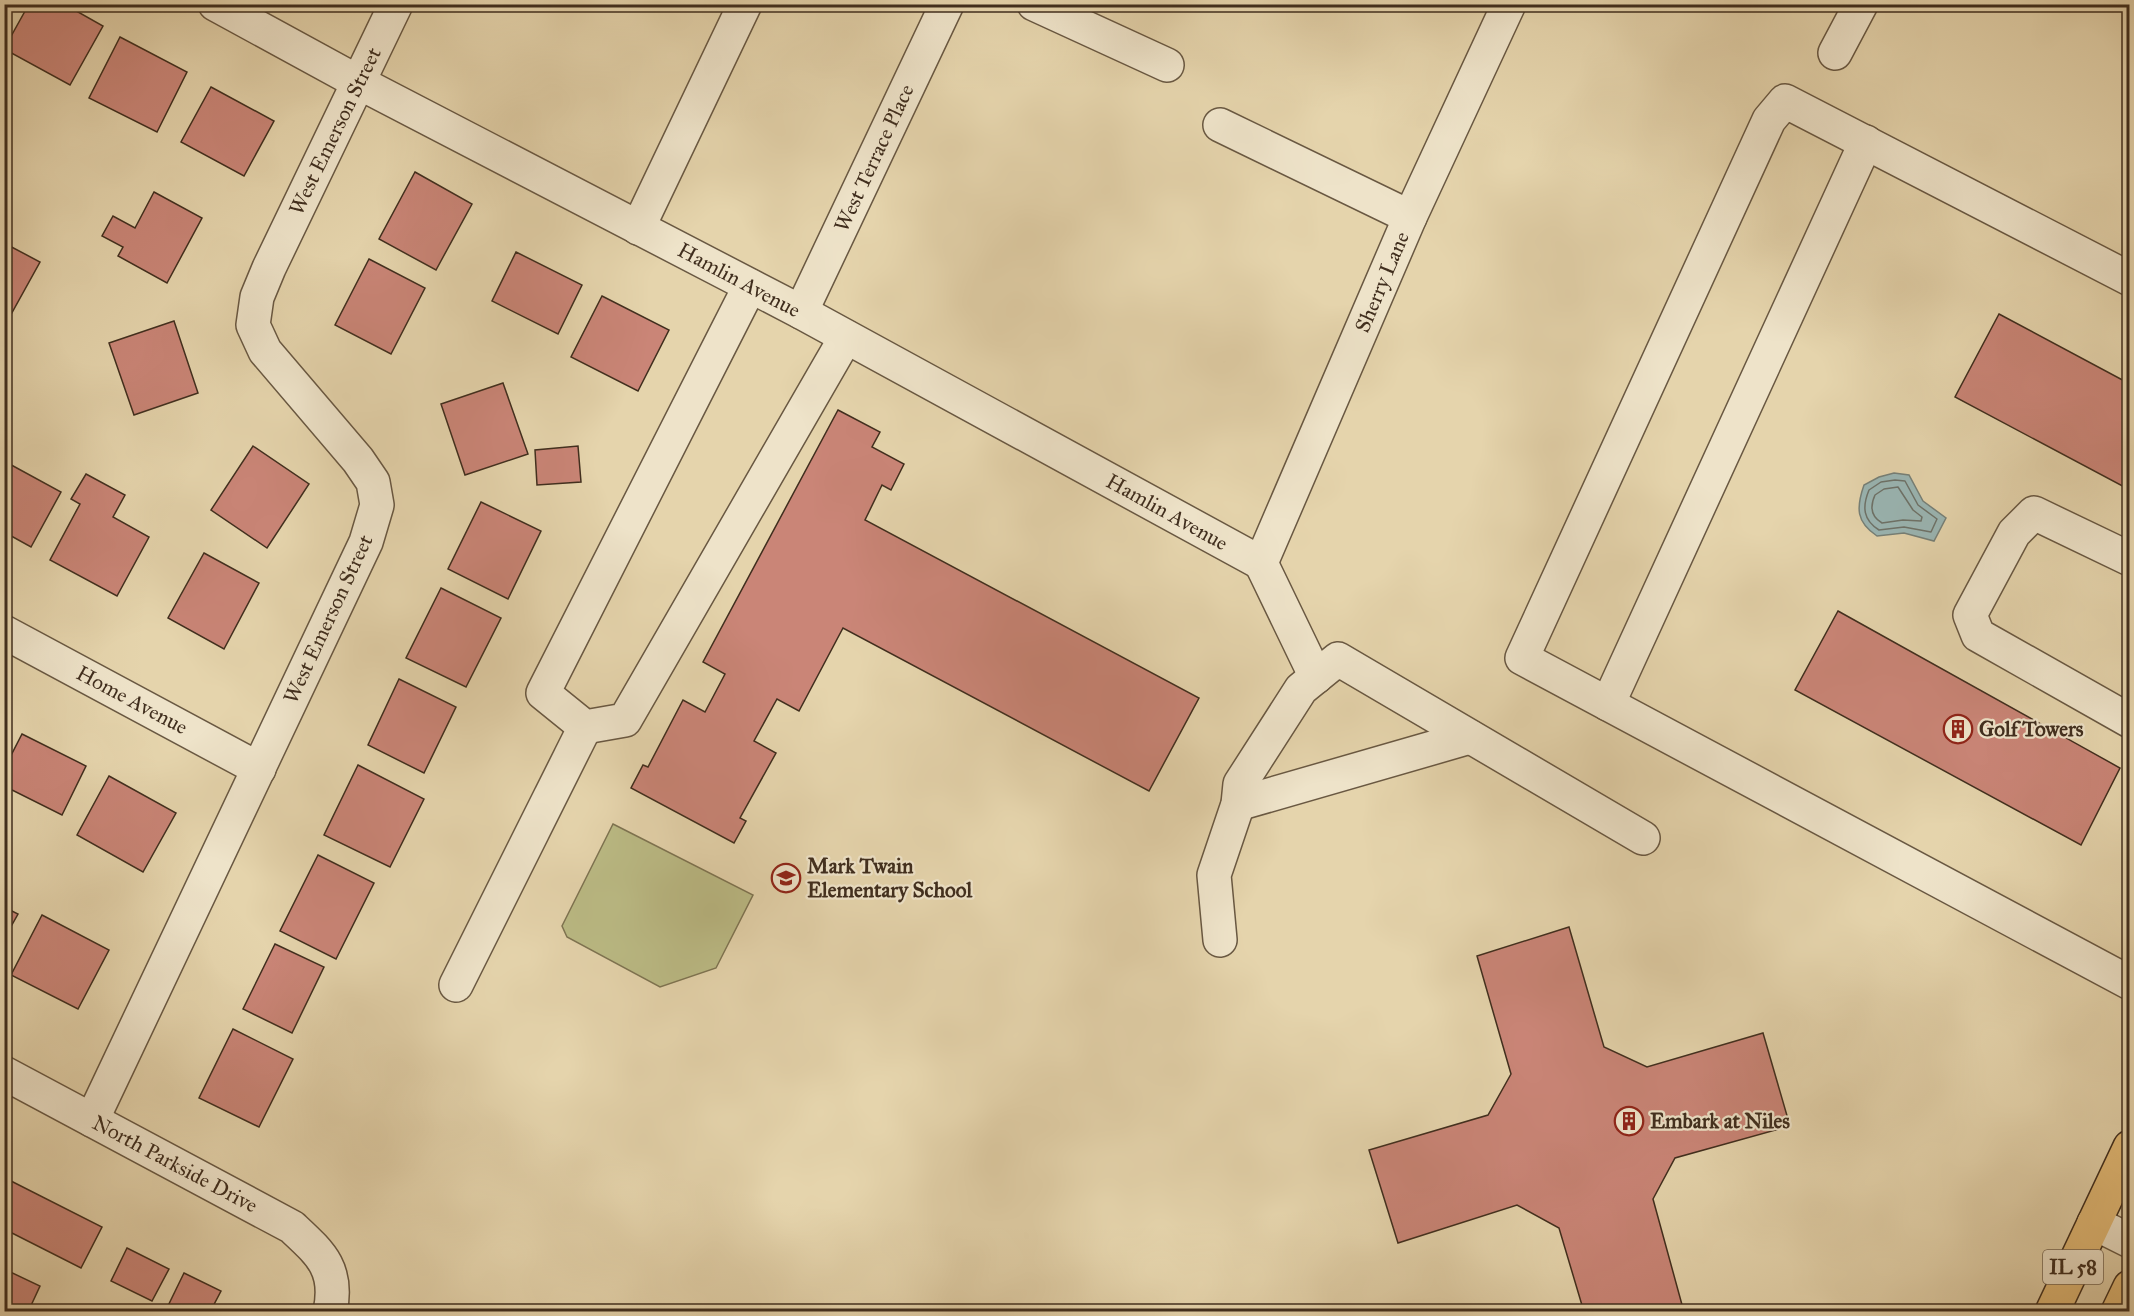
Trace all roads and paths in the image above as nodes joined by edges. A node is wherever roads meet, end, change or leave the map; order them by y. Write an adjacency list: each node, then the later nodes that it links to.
1 (215, 4): 10 (street, Hamlin Avenue)
2 (396, 4): 10 (street, West Emerson Street)
3 (745, 4): 14 (street)
4 (947, 4): 17 (street, West Terrace Place)
5 (1034, 4): 9 (street)
6 (1509, 4): 13 (street, Sherry Lane)
7 (1861, 4): 8 (street)
8 (1835, 53)
9 (1167, 65)
10 (358, 82): 14 (street, Hamlin Avenue); 27 (street, West Emerson Street)
11 (1220, 124): 13 (street)
12 (1866, 142): 15 (street); 23 (street); 23 (street)
13 (1410, 217): 20 (street, Sherry Lane)
14 (638, 228): 16 (street, Hamlin Avenue)
15 (2130, 279)
16 (750, 286): 17 (street, Hamlin Avenue); 25 (street)
17 (801, 312): 18 (street, Hamlin Avenue)
18 (846, 337): 20 (street, Hamlin Avenue); 25 (street)
19 (2130, 559): 24 (street)
20 (1261, 562): 22 (street)
21 (4, 632): 27 (street, Home Avenue)
22 (1316, 677): 26 (street); 28 (street)
23 (1608, 704): 31 (street)
24 (2130, 721)
25 (585, 727): 32 (street)
26 (1470, 737): 28 (street); 29 (street)
27 (259, 769): 34 (street, West Emerson Street)
28 (1238, 804): 30 (street)
29 (1643, 838)
30 (1220, 940)
31 (2130, 983)
32 (456, 985)
33 (4, 1073): 34 (street, North Parkside Drive)
34 (92, 1120): 39 (street, North Parkside Drive)
35 (2130, 1147): 36 (main road, IL 58)
36 (2094, 1223): 37 (street); 40 (main road, IL 58)
37 (2130, 1241)
38 (2130, 1287): 41 (main road, IL 58)
39 (330, 1311)
40 (2052, 1311)
41 (2118, 1311)

